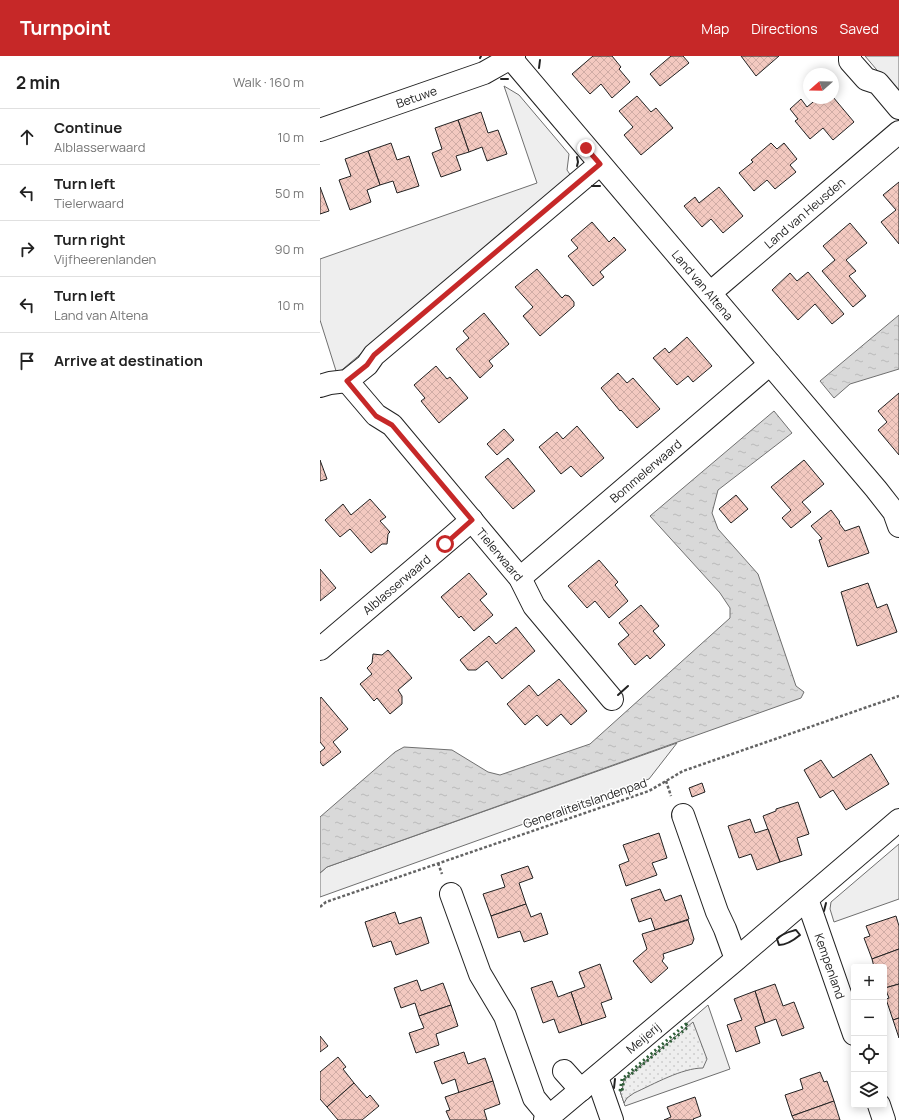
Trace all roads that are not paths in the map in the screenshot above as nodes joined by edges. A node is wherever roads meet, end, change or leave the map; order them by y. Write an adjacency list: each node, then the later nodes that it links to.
1 (850, 56): 3 (street)
2 (511, 57): 4 (street, Betuwe); 6 (street, Land van Altena)
3 (899, 108)
4 (320, 130)
5 (899, 132): 7 (street, Land van Heusden)
6 (600, 164): 7 (street, Land van Altena); 9 (street)
7 (710, 293): 8 (street, Land van Altena)
8 (770, 364): 11 (street, Land van Altena); 13 (street, Bommelerwaard)
9 (347, 381): 10 (street); 12 (street, Tielerwaard)
10 (320, 386)
11 (897, 517)
12 (472, 520): 13 (street, Tielerwaard); 14 (street, Alblasserwaard)
13 (520, 578): 15 (street, Tielerwaard)
14 (320, 650)
15 (612, 699)
16 (683, 815): 20 (street)
17 (899, 820): 19 (street, Meijerij)
18 (449, 895): 25 (street, Meijerij)
19 (807, 899): 20 (street, Meijerij); 21 (street, Kempenland)
20 (736, 959): 23 (street, Meijerij)
21 (851, 1025)
22 (564, 1071): 23 (street)
23 (589, 1083): 25 (street, Meijerij); 26 (street)
24 (880, 1108): 27 (street)
25 (547, 1118)
26 (612, 1120)
27 (884, 1120)

